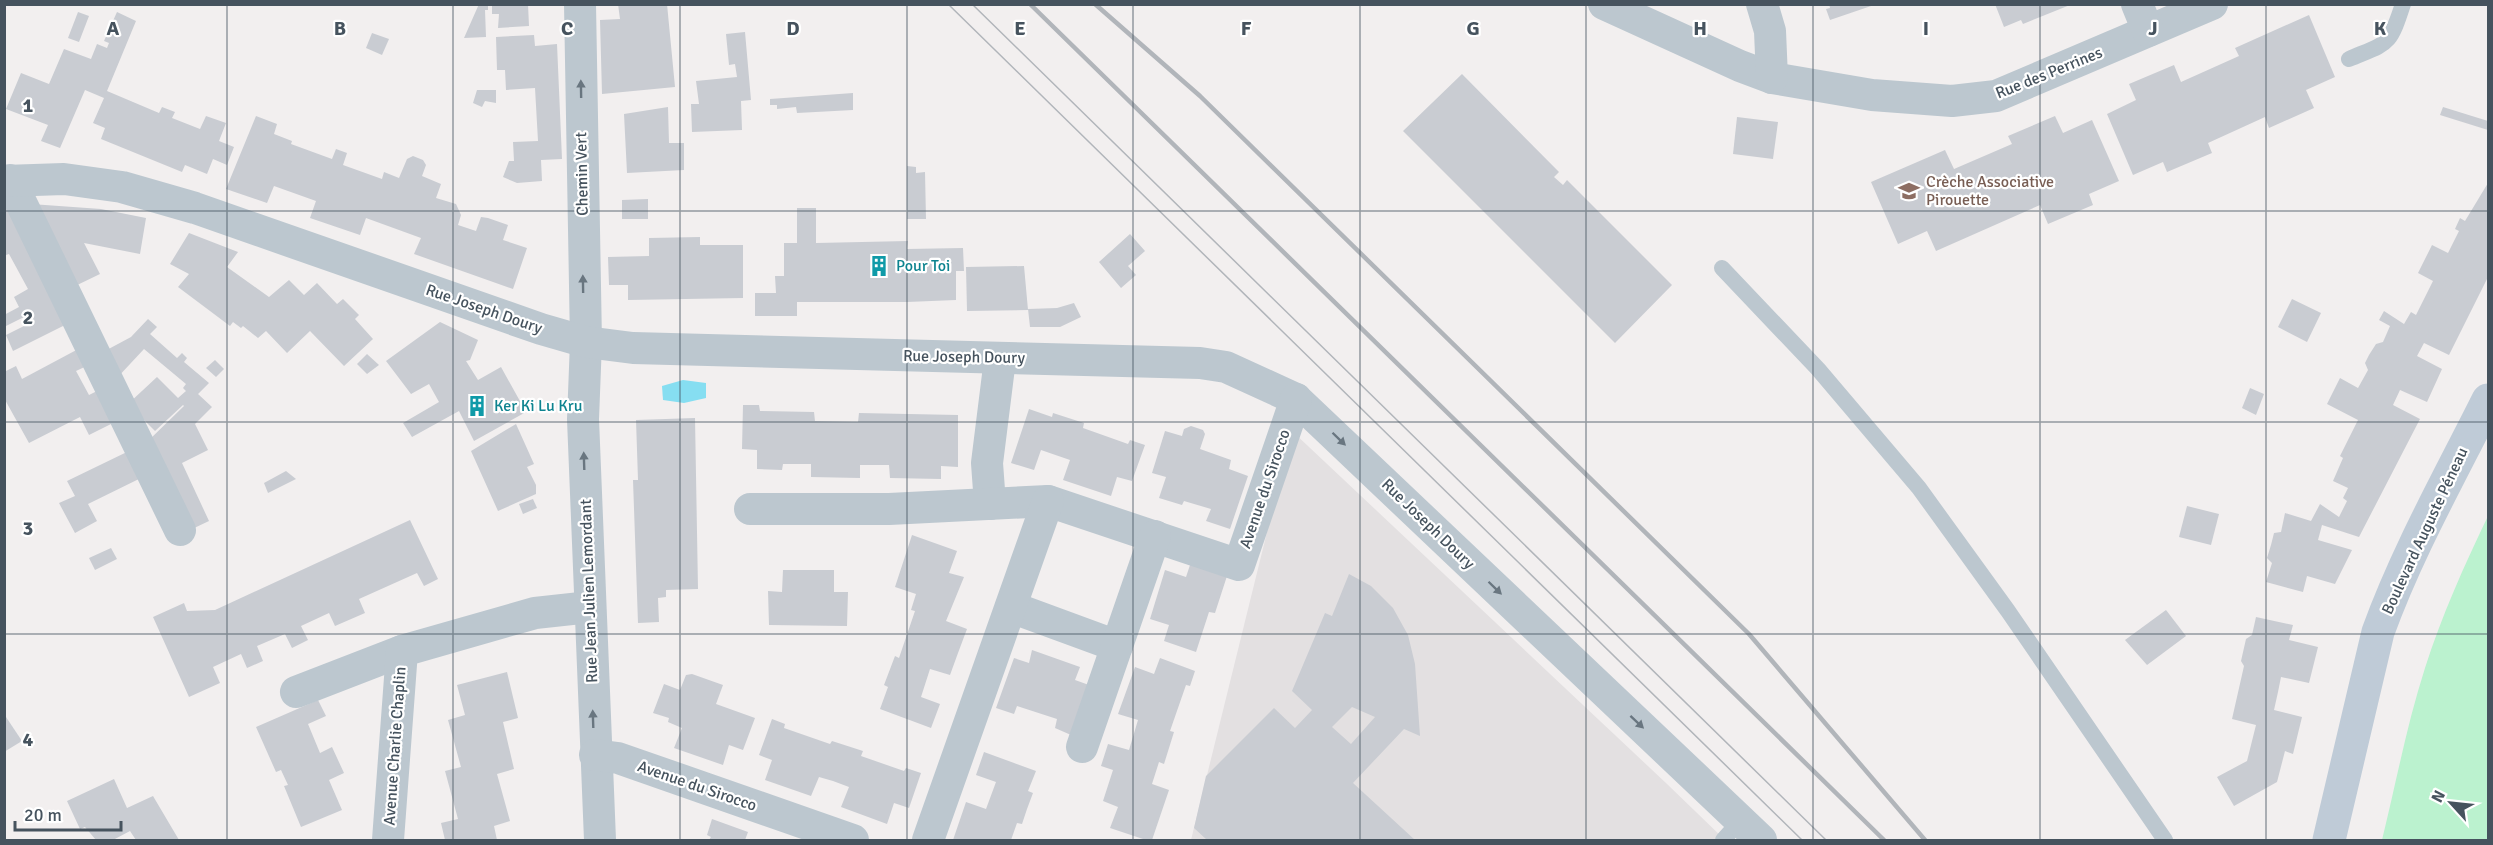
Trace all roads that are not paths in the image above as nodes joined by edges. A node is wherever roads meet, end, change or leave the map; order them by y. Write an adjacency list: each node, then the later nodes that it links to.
1 (580, 4): 11 (street, Chemin Vert, one-way to 1)
2 (1762, 4): 8 (street)
3 (2212, 4): 6 (street, Rue des Perrines)
4 (2403, 4): 7 (lane)
5 (1621, 8): 8 (street, Rue des Perrines)
6 (2143, 18): 8 (street, Rue des Perrines)
7 (2349, 59)
8 (1772, 78)
9 (7, 180): 11 (street, Rue Joseph Doury); 18 (street, Rue Joseph Doury)
10 (1722, 268): 33 (lane)
11 (586, 342): 12 (street, Rue Joseph Doury); 20 (street, Rue Jean Julien Lemordant, one-way to 11)
12 (999, 359): 13 (street, Rue Joseph Doury); 16 (street)
13 (1296, 399): 19 (street, Avenue du Sirocco); 28 (street, Rue Joseph Doury, one-way to 28)
14 (2488, 400): 34 (street, Boulevard Auguste Péneau)
15 (1048, 501): 16 (street, Avenue du Sirocco); 19 (street, Avenue du Sirocco); 21 (street)
16 (990, 504): 17 (street, Avenue du Sirocco)
17 (750, 509)
18 (180, 530)
19 (1155, 536): 22 (street)
20 (590, 607): 23 (street, Avenue Charlie Chaplin); 26 (street, Rue Jean Julien Lemordant, one-way to 20)
21 (1011, 607): 22 (street); 32 (street)
22 (1117, 646): 25 (street)
23 (402, 651): 24 (street, Avenue Charlie Chaplin); 29 (street, Avenue Charlie Chaplin)
24 (296, 692)
25 (1082, 747)
26 (595, 755): 27 (street, Avenue du Sirocco); 30 (street, Rue Jean Julien Lemordant)
27 (795, 831): 31 (street, Avenue du Sirocco)
28 (1741, 834)
29 (388, 840)
30 (600, 840)
31 (853, 840)
32 (928, 840)
33 (2165, 840)
34 (2329, 840)

